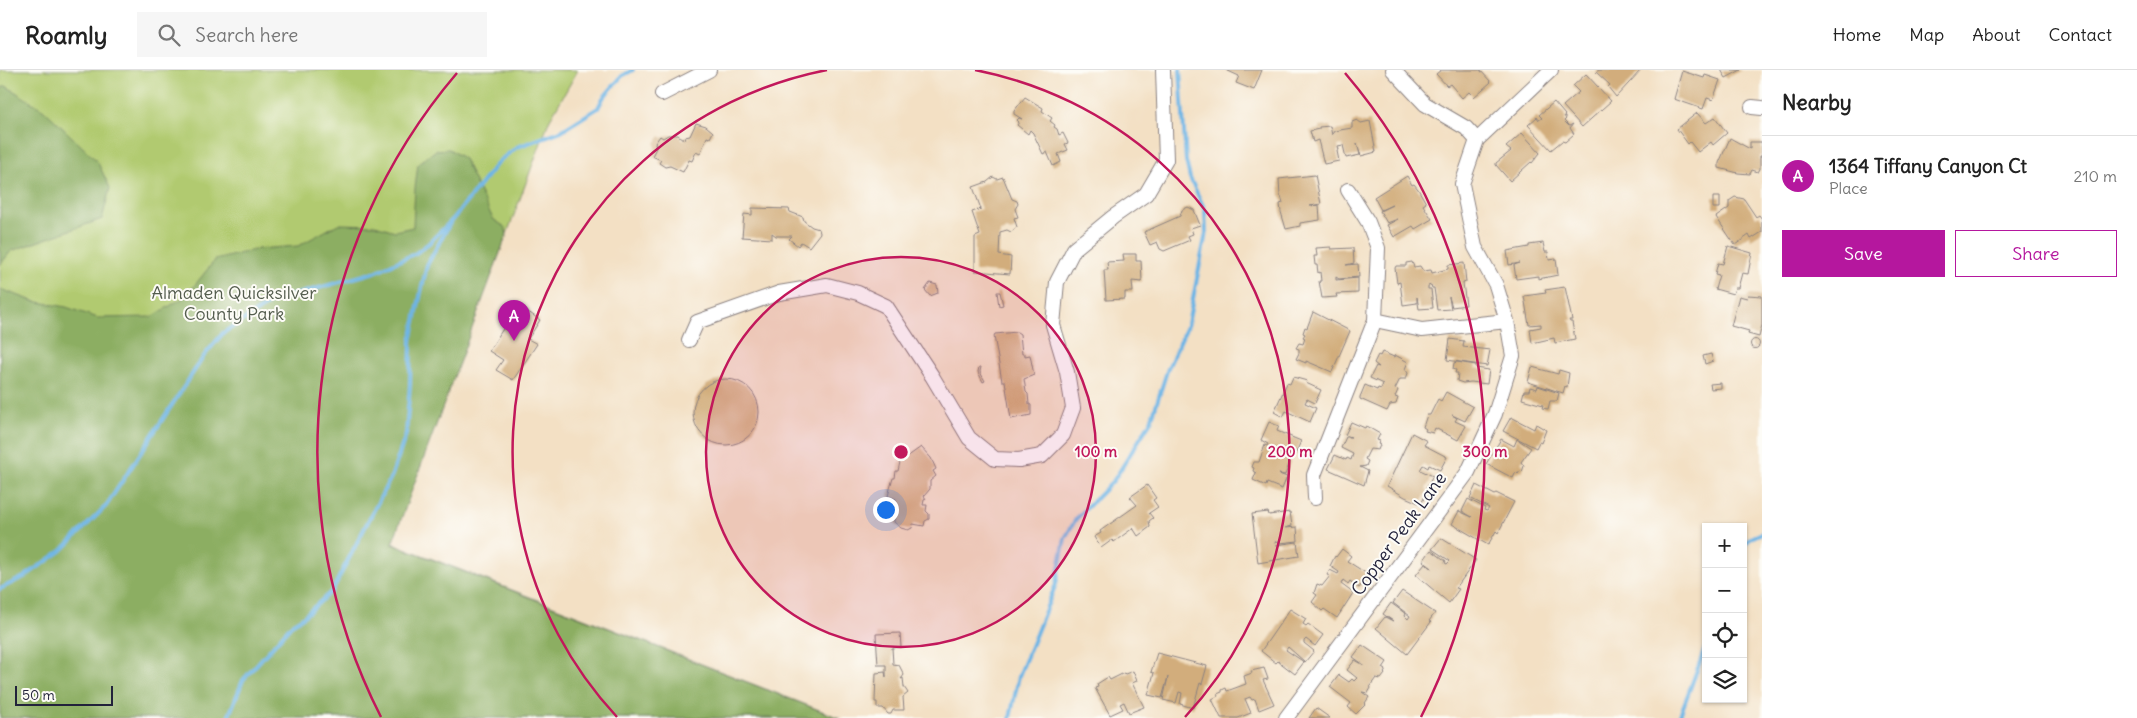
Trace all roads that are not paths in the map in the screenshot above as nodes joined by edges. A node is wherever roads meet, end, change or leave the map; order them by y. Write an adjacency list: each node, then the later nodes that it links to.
1 (709, 70): 5 (street)
2 (1163, 70): 10 (street)
3 (1393, 70): 6 (street)
4 (1551, 70): 6 (street, Copper Peak Lane)
5 (662, 94)
6 (1477, 140): 9 (street, Copper Peak Lane)
7 (1348, 190): 8 (street)
8 (1375, 320): 9 (street); 11 (street)
9 (1507, 321): 12 (street, Copper Peak Lane)
10 (690, 340)
11 (1315, 498)
12 (1286, 718)

